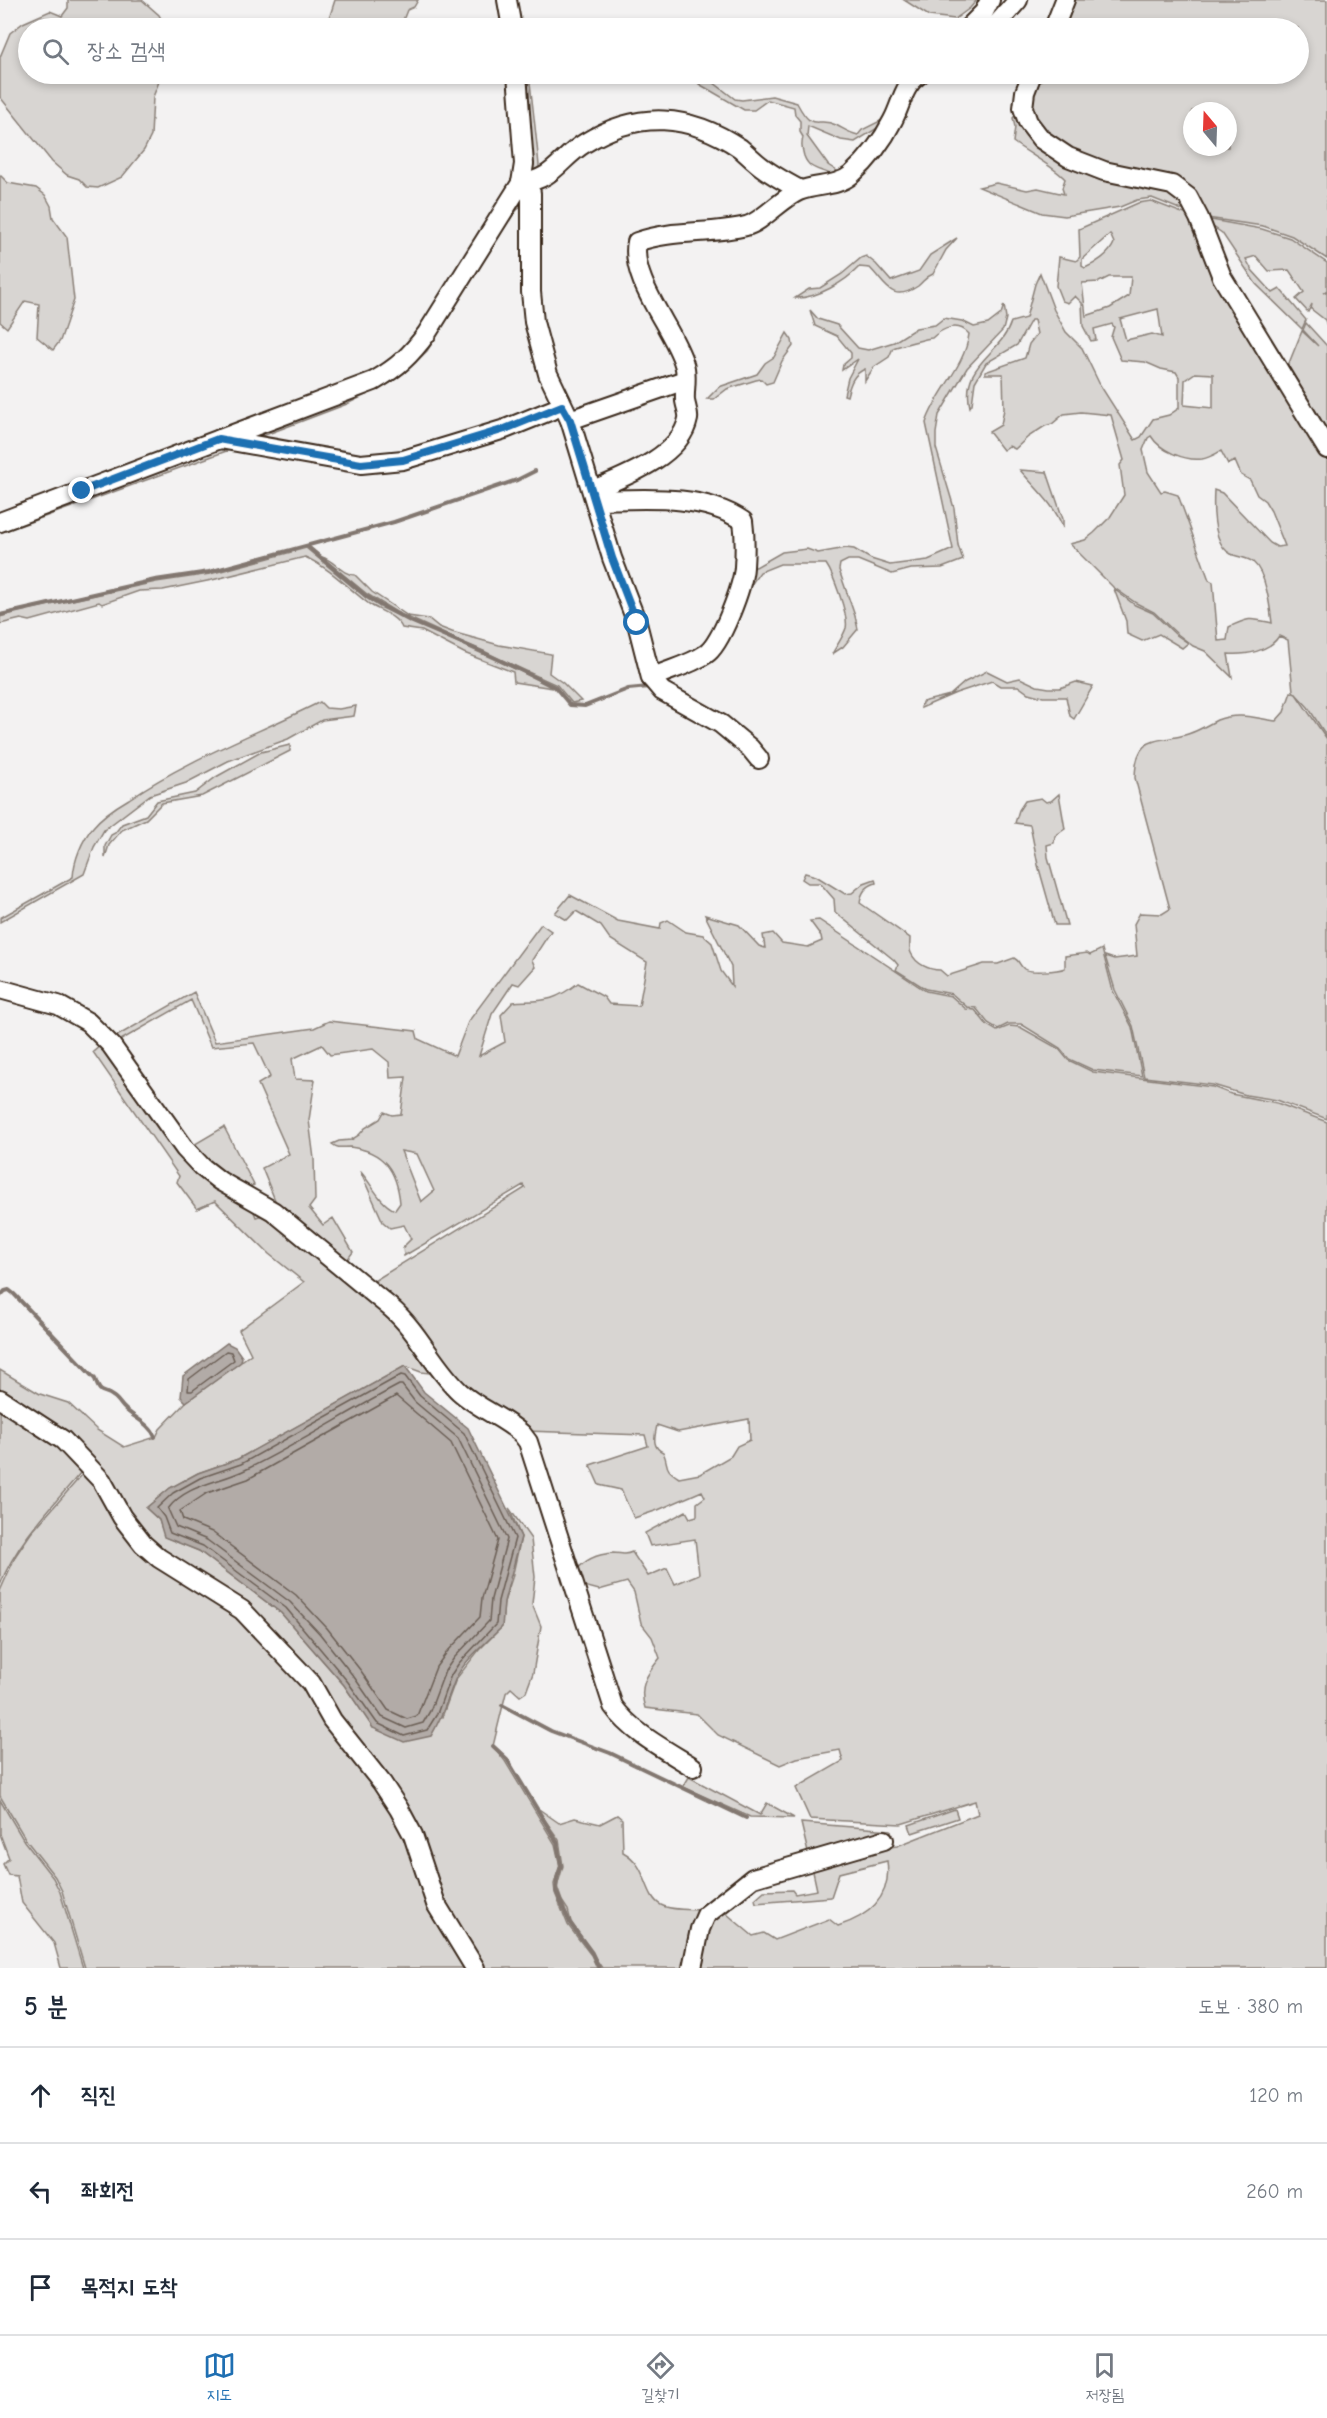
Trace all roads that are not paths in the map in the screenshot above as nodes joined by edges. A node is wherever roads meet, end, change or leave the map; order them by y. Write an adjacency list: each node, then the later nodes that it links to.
1 (507, 0): 5 (street)
2 (990, 0): 6 (street)
3 (1018, 0): 7 (street)
4 (1065, 0): 8 (street)
5 (510, 18)
6 (978, 18)
7 (1002, 18)
8 (1058, 18)
9 (518, 84): 12 (street)
10 (910, 84): 13 (street)
11 (1028, 84): 17 (street)
12 (521, 183): 13 (street); 15 (street); 16 (street)
13 (800, 190): 14 (street)
14 (685, 380): 15 (street); 18 (street)
15 (566, 413): 16 (street); 18 (street)
16 (218, 439): 19 (street)
17 (1327, 449)
18 (594, 495): 20 (street); 20 (street)
19 (0, 522)
20 (651, 678): 21 (street)
21 (759, 759)
22 (0, 988): 24 (street)
23 (0, 1399): 26 (street)
24 (693, 1767)
25 (884, 1840): 27 (street)
26 (475, 1968)
27 (692, 1968)

